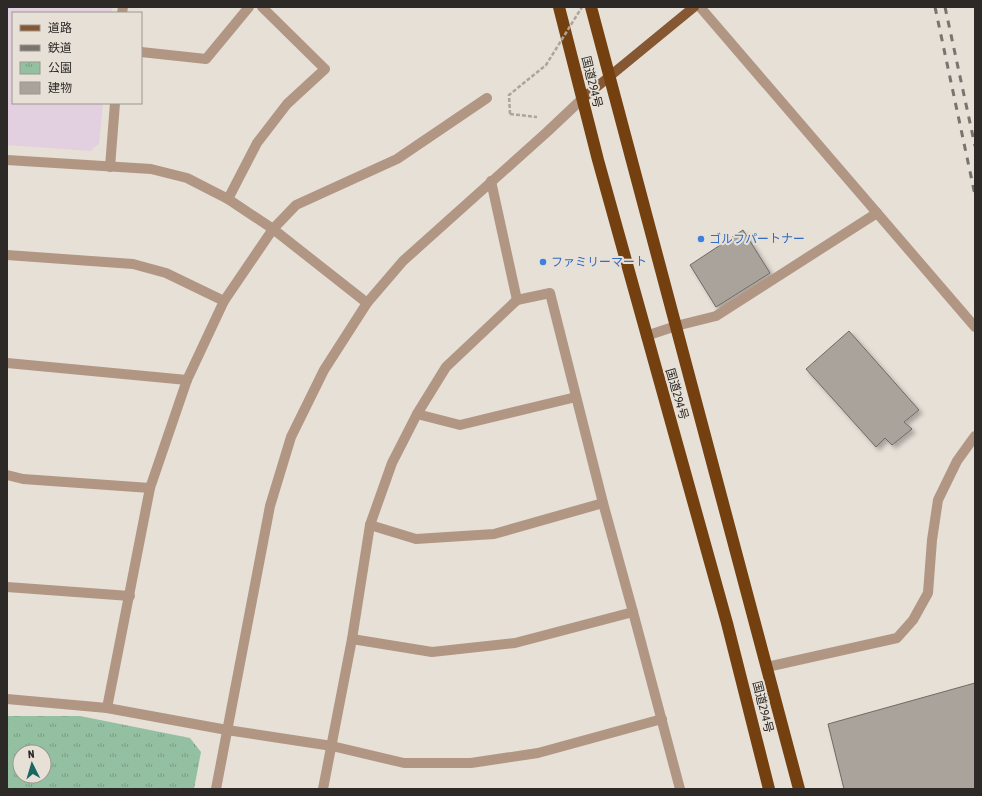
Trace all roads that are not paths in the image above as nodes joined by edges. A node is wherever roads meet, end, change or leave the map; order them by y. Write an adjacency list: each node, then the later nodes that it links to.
1 (249, 7): 7 (street)
2 (262, 7): 15 (street)
3 (558, 7): 10 (highway, 国道294号)
4 (591, 7): 8 (highway, 国道294号)
5 (694, 7): 8 (main road)
6 (700, 7): 16 (street)
7 (142, 52)
8 (610, 76): 10 (main road); 22 (highway, 国道294号)
9 (488, 98): 17 (street)
10 (582, 99): 14 (street); 24 (highway, 国道294号)
11 (115, 104): 13 (street)
12 (7, 160): 13 (street)
13 (110, 167): 15 (street)
14 (492, 181): 19 (street); 21 (street)
15 (228, 198): 17 (street)
16 (876, 212): 22 (street); 23 (street)
17 (273, 229): 20 (street); 21 (street)
18 (7, 255): 20 (street)
19 (517, 300): 27 (street); 28 (street)
20 (224, 301): 26 (street)
21 (368, 302): 42 (street)
22 (676, 326): 24 (street); 38 (highway, 国道294号)
23 (975, 327)
24 (646, 336): 47 (highway, 国道294号)
25 (7, 363): 26 (street)
26 (187, 380): 31 (street)
27 (576, 397): 28 (street); 32 (street)
28 (417, 414): 33 (street)
29 (975, 436): 38 (street)
30 (7, 475): 31 (street)
31 (150, 488): 35 (street)
32 (602, 503): 33 (street); 36 (street)
33 (370, 525): 37 (street)
34 (7, 587): 35 (street)
35 (130, 596): 40 (street)
36 (633, 612): 37 (street); 41 (street)
37 (352, 638): 43 (street)
38 (767, 667): 48 (highway, 国道294号)
39 (7, 699): 40 (street)
40 (107, 708): 42 (street)
41 (662, 719): 43 (street); 46 (street)
42 (227, 730): 43 (street); 44 (street)
43 (332, 746): 45 (street)
44 (216, 789)
45 (323, 789)
46 (680, 789)
47 (769, 789)
48 (799, 789)

